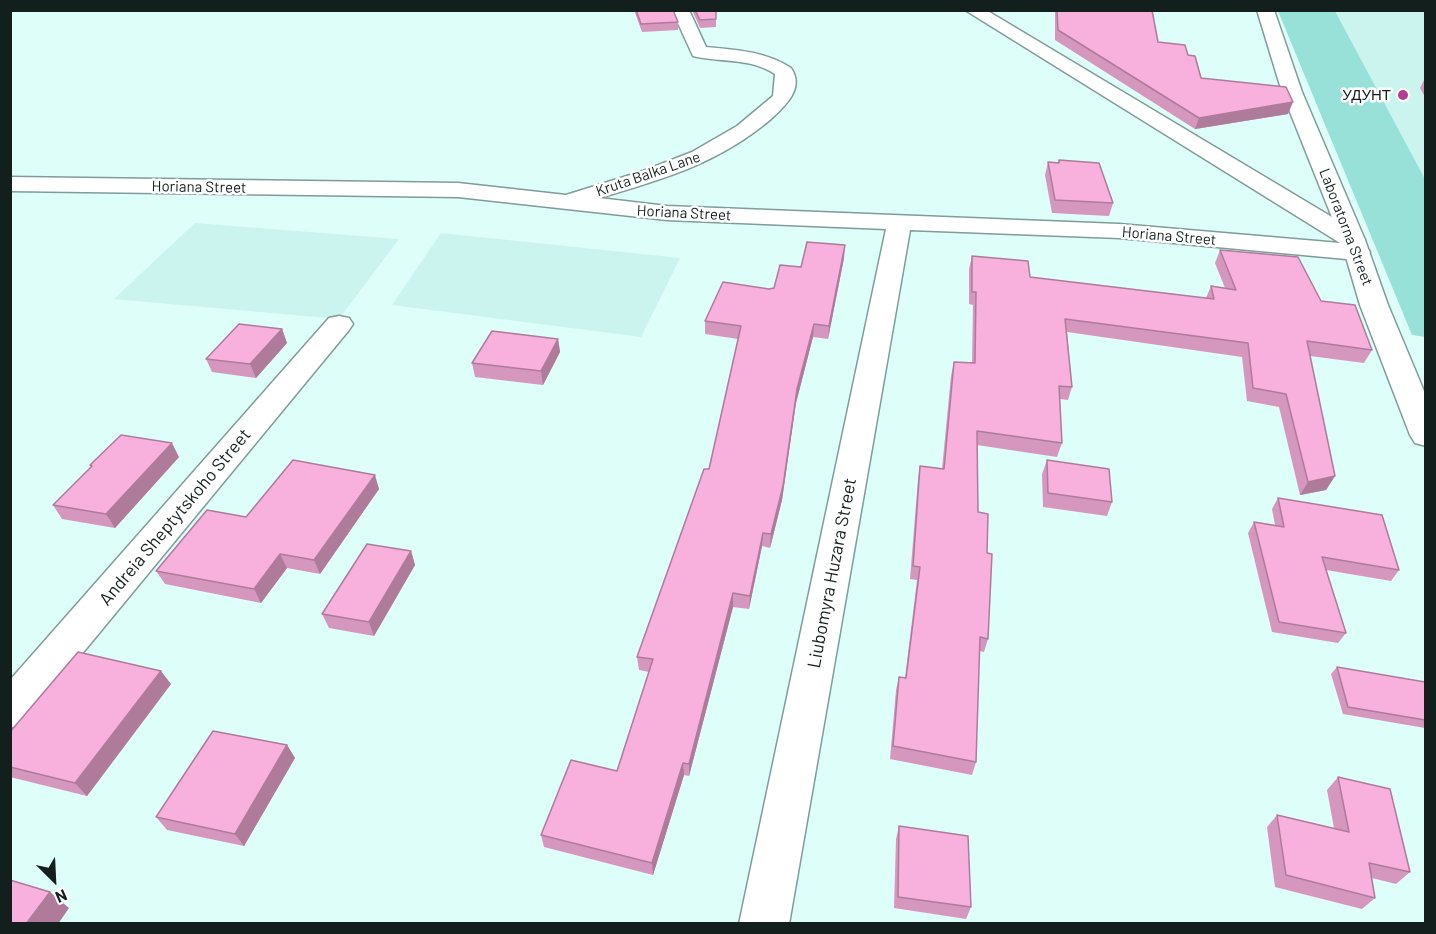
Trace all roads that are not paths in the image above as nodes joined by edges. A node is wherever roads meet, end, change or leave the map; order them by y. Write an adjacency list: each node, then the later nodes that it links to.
1 (680, 10): 5 (street, Kruta Balka Lane)
2 (973, 10): 7 (street)
3 (1267, 15): 7 (street, Laboratorna Street)
4 (10, 184): 5 (street, Horiana Street)
5 (561, 203): 6 (street, Horiana Street)
6 (899, 223): 7 (street, Horiana Street); 11 (street, Liubomyra Huzara Street)
7 (1355, 246): 9 (street, Laboratorna Street)
8 (339, 324): 10 (street, Andreia Sheptytskoho Street)
9 (1425, 435)
10 (10, 710)
11 (764, 924)

